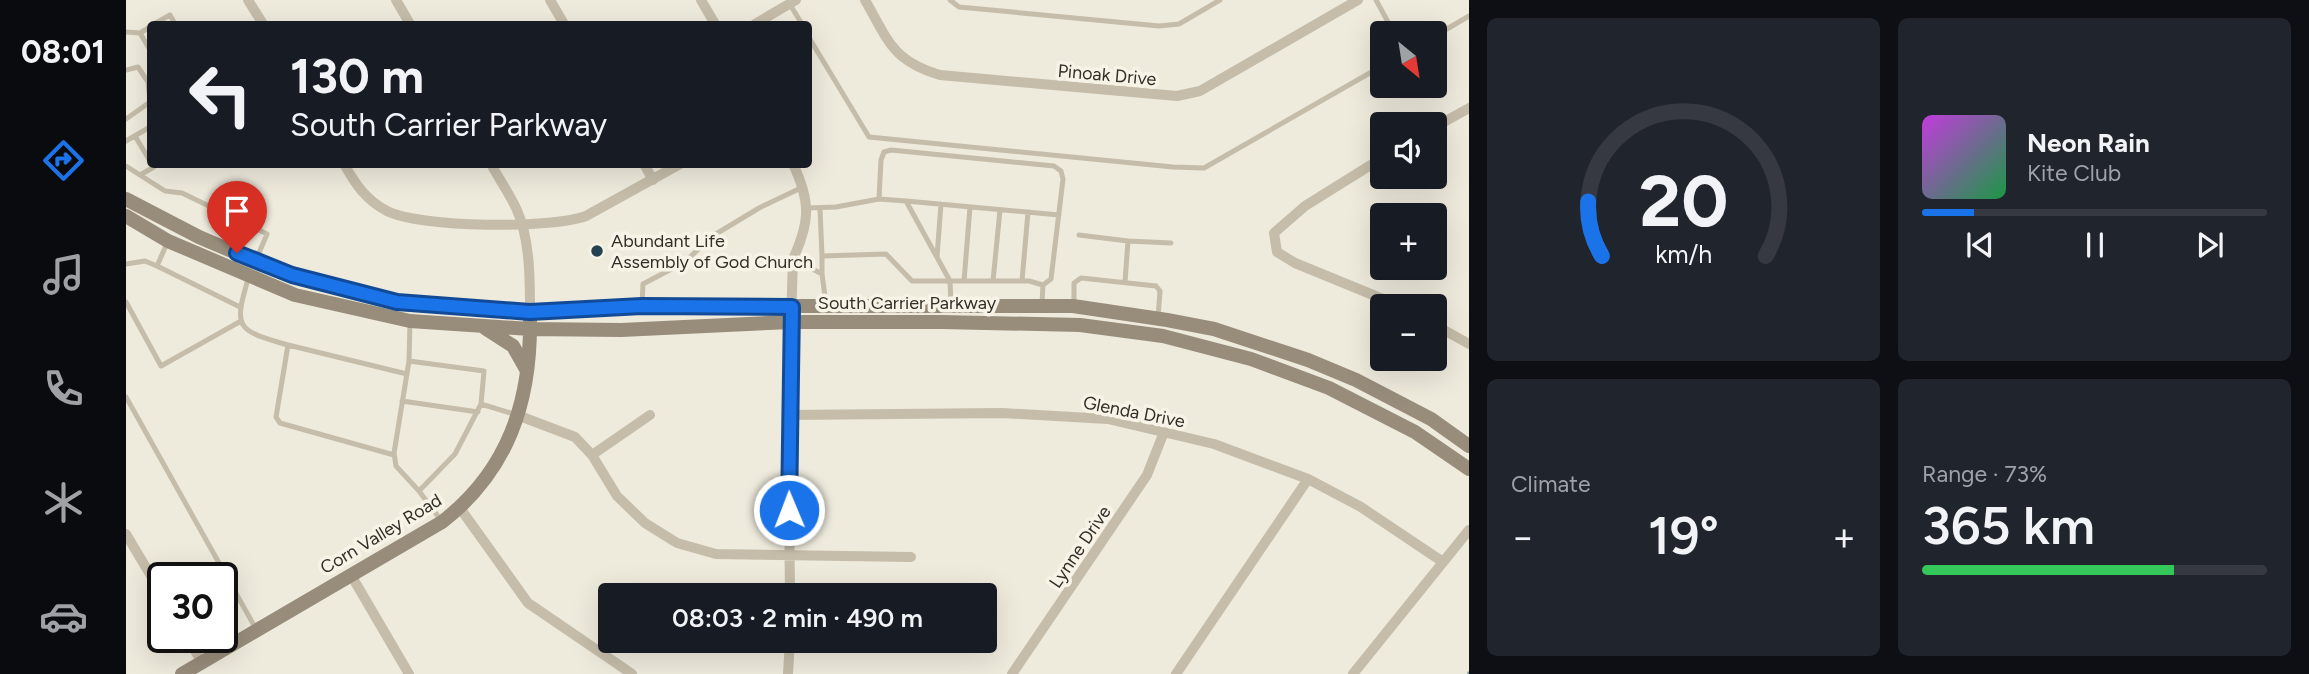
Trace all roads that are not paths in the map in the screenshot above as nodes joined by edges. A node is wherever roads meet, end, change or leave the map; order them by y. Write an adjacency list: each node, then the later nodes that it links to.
1 (248, 0): 14 (street)
2 (396, 0): 15 (street)
3 (550, 0): 16 (street)
4 (701, 0): 17 (street)
5 (865, 0): 8 (street, Pinoak Drive)
6 (950, 0): 7 (lane)
7 (1220, 0)
8 (1358, 0)
9 (1376, 0): 20 (lane)
10 (791, 1): 18 (street); 19 (lane)
11 (1469, 16): 22 (lane)
12 (160, 21): 13 (lane)
13 (173, 21)
14 (260, 21)
15 (408, 21)
16 (562, 21)
17 (713, 21)
18 (760, 21)
19 (801, 21)
20 (1387, 21)
21 (147, 29): 24 (lane)
22 (1447, 29)
23 (126, 32): 24 (lane)
24 (140, 33): 26 (lane)
25 (812, 43): 28 (lane)
26 (147, 45)
27 (126, 69): 29 (lane)
28 (1370, 73)
29 (147, 80)
30 (147, 104): 32 (lane)
31 (1469, 108): 33 (street)
32 (126, 119)
33 (1447, 120)
34 (147, 129): 35 (lane)
35 (135, 136): 36 (lane); 37 (lane)
36 (126, 141)
37 (147, 156)
38 (126, 166): 46 (lane)
39 (1370, 166): 79 (street)
40 (152, 168): 46 (lane)
41 (346, 168): 60 (street)
42 (493, 168): 60 (street, Corn Valley Road)
43 (646, 168): 47 (street)
44 (673, 168): 47 (street)
45 (795, 168): 48 (street)
46 (140, 175): 68 (lane)
47 (653, 180): 60 (street)
48 (803, 187): 54 (street); 82 (lane)
49 (879, 199): 51 (lane); 55 (lane); 58 (lane)
50 (126, 200): 68 (main road, South Carrier Parkway)
51 (906, 201): 52 (lane); 66 (lane)
52 (941, 204): 53 (lane); 66 (lane)
53 (970, 207): 56 (lane); 74 (lane)
54 (807, 208): 55 (lane); 67 (street)
55 (820, 208): 65 (lane)
56 (1000, 210): 57 (lane); 75 (lane)
57 (1028, 212): 58 (lane); 76 (lane)
58 (1059, 215): 78 (lane)
59 (126, 216): 62 (main road, South Carrier Parkway)
60 (522, 224): 88 (street, Corn Valley Road)
61 (1079, 235): 63 (lane)
62 (168, 241): 70 (lane); 72 (main road, South Carrier Parkway)
63 (1128, 241): 64 (lane); 77 (lane)
64 (1171, 243)
65 (822, 256): 71 (lane); 73 (lane)
66 (937, 258): 73 (lane)
67 (793, 260): 71 (lane); 86 (street)
68 (256, 261): 72 (lane); 88 (main road, South Carrier Parkway)
69 (126, 264): 70 (lane)
70 (157, 266): 85 (lane)
71 (822, 274): 87 (lane)
72 (249, 276): 85 (lane); 91 (main road, South Carrier Parkway)
73 (950, 281): 74 (lane); 81 (lane)
74 (964, 281): 75 (lane)
75 (993, 281): 76 (lane)
76 (1023, 281): 78 (lane)
77 (1125, 282): 84 (lane); 89 (lane)
78 (1043, 285): 83 (lane)
79 (1370, 294)
80 (126, 302): 90 (lane)
81 (951, 304): 83 (main road, South Carrier Parkway); 87 (main road, South Carrier Parkway); 93 (lane)
82 (642, 306): 86 (main road, South Carrier Parkway); 88 (main road, South Carrier Parkway)
83 (1041, 306): 84 (main road, South Carrier Parkway)
84 (1073, 306): 89 (main road, South Carrier Parkway)
85 (240, 307): 90 (lane)
86 (792, 307): 87 (main road, South Carrier Parkway); 92 (street)
87 (826, 307)
88 (530, 312): 95 (main road, Corn Valley Road)
89 (1162, 319): 97 (main road); 111 (main road, South Carrier Parkway)
90 (241, 321): 99 (lane)
91 (410, 321): 94 (main road, South Carrier Parkway); 100 (lane)
92 (791, 322): 93 (main road, South Carrier Parkway); 95 (main road, South Carrier Parkway); 109 (street)
93 (950, 322): 97 (main road, South Carrier Parkway)
94 (477, 325): 95 (main road, South Carrier Parkway); 101 (main road)
95 (530, 329): 101 (main road, Corn Valley Road)
96 (1447, 331): 98 (street)
97 (1163, 335): 114 (main road, South Carrier Parkway)
98 (1467, 339)
99 (288, 345): 102 (lane); 112 (lane)
100 (409, 361): 102 (lane); 105 (lane)
101 (526, 369): 107 (main road, Corn Valley Road)
102 (407, 374): 104 (lane)
103 (126, 397): 127 (lane)
104 (402, 401): 106 (lane); 112 (lane)
105 (481, 404): 106 (lane); 107 (lane)
106 (478, 412): 116 (lane)
107 (517, 415): 113 (street); 117 (main road, Corn Valley Road)
108 (650, 415): 113 (street)
109 (788, 415): 110 (street, Glenda Drive); 121 (street)
110 (1164, 432): 115 (street, Glenda Drive); 135 (street, Lynne Drive)
111 (1469, 446)
112 (394, 455): 116 (lane)
113 (592, 455): 121 (street)
114 (1469, 469)
115 (1308, 480): 123 (street, Glenda Drive); 136 (street)
116 (419, 491): 118 (lane)
117 (460, 508): 118 (main road, Corn Valley Road); 133 (street)
118 (442, 522): 125 (main road, Corn Valley Road)
119 (1469, 530): 123 (street)
120 (126, 534): 124 (street)
121 (790, 557): 122 (street); 126 (street)
122 (911, 557)
123 (1443, 562): 137 (street)
124 (147, 569)
125 (351, 575): 127 (main road, Corn Valley Road); 132 (street)
126 (790, 583)
127 (256, 629): 130 (main road, Corn Valley Road)
128 (196, 653): 130 (street)
129 (789, 653): 134 (street)
130 (201, 661): 131 (main road, Corn Valley Road)
131 (182, 674)
132 (409, 674)
133 (632, 674)
134 (788, 674)
135 (1012, 674)
136 (1176, 674)
137 (1353, 674)

